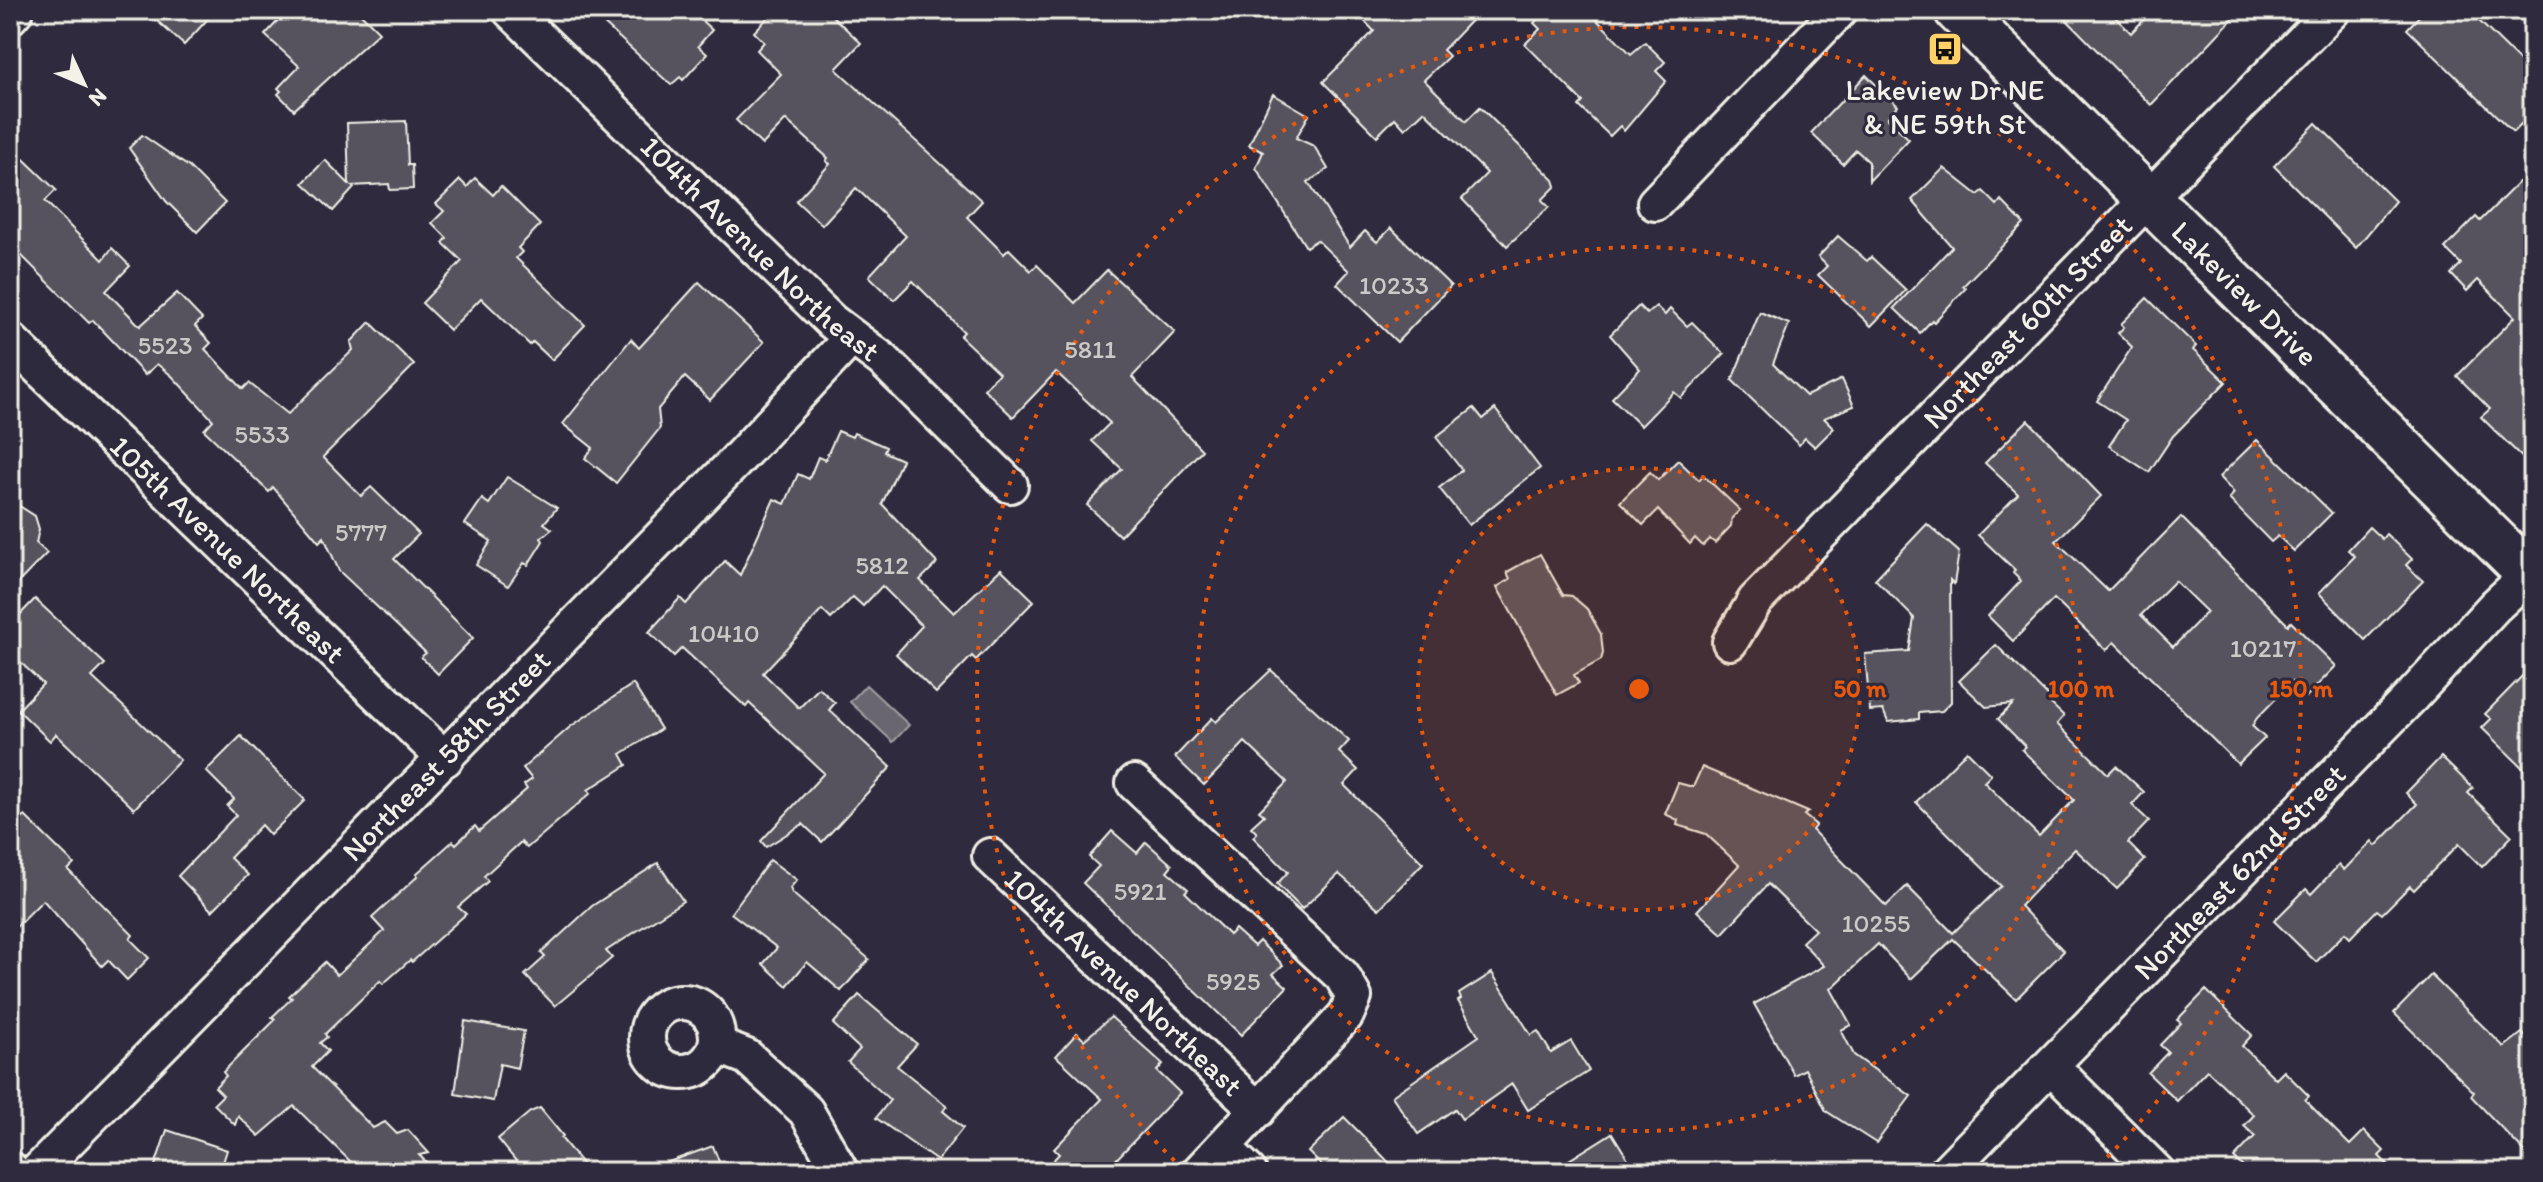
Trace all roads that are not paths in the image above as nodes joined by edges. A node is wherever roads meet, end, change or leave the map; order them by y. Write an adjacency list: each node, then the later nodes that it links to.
1 (16, 10): 6 (street)
2 (510, 10): 9 (street, 104th Avenue Northeast)
3 (1840, 10): 8 (street)
4 (1957, 10): 7 (street, Lakeview Drive)
5 (2333, 10): 7 (street, Northeast 60th Street)
6 (10, 17)
7 (2149, 199): 12 (street, Lakeview Drive); 13 (street, Northeast 60th Street)
8 (1655, 203)
9 (852, 337): 11 (street, 104th Avenue Northeast); 14 (street, Northeast 58th Street)
10 (10, 340): 14 (street, 105th Avenue Northeast)
11 (1010, 485)
12 (2532, 574): 18 (street, Northeast 62nd Street)
13 (1730, 642)
14 (445, 759): 21 (street, Northeast 58th Street)
15 (1134, 783): 19 (street)
16 (990, 856): 19 (street, 104th Avenue Northeast)
17 (716, 1045): 22 (street)
18 (2052, 1067): 25 (street, Northeast 62nd Street); 26 (street)
19 (1258, 1110): 20 (street)
20 (1223, 1147): 23 (street); 24 (street, 104th Avenue Northeast)
21 (37, 1172)
22 (841, 1172)
23 (1199, 1172)
24 (1249, 1172)
25 (1946, 1172)
26 (2157, 1172)

